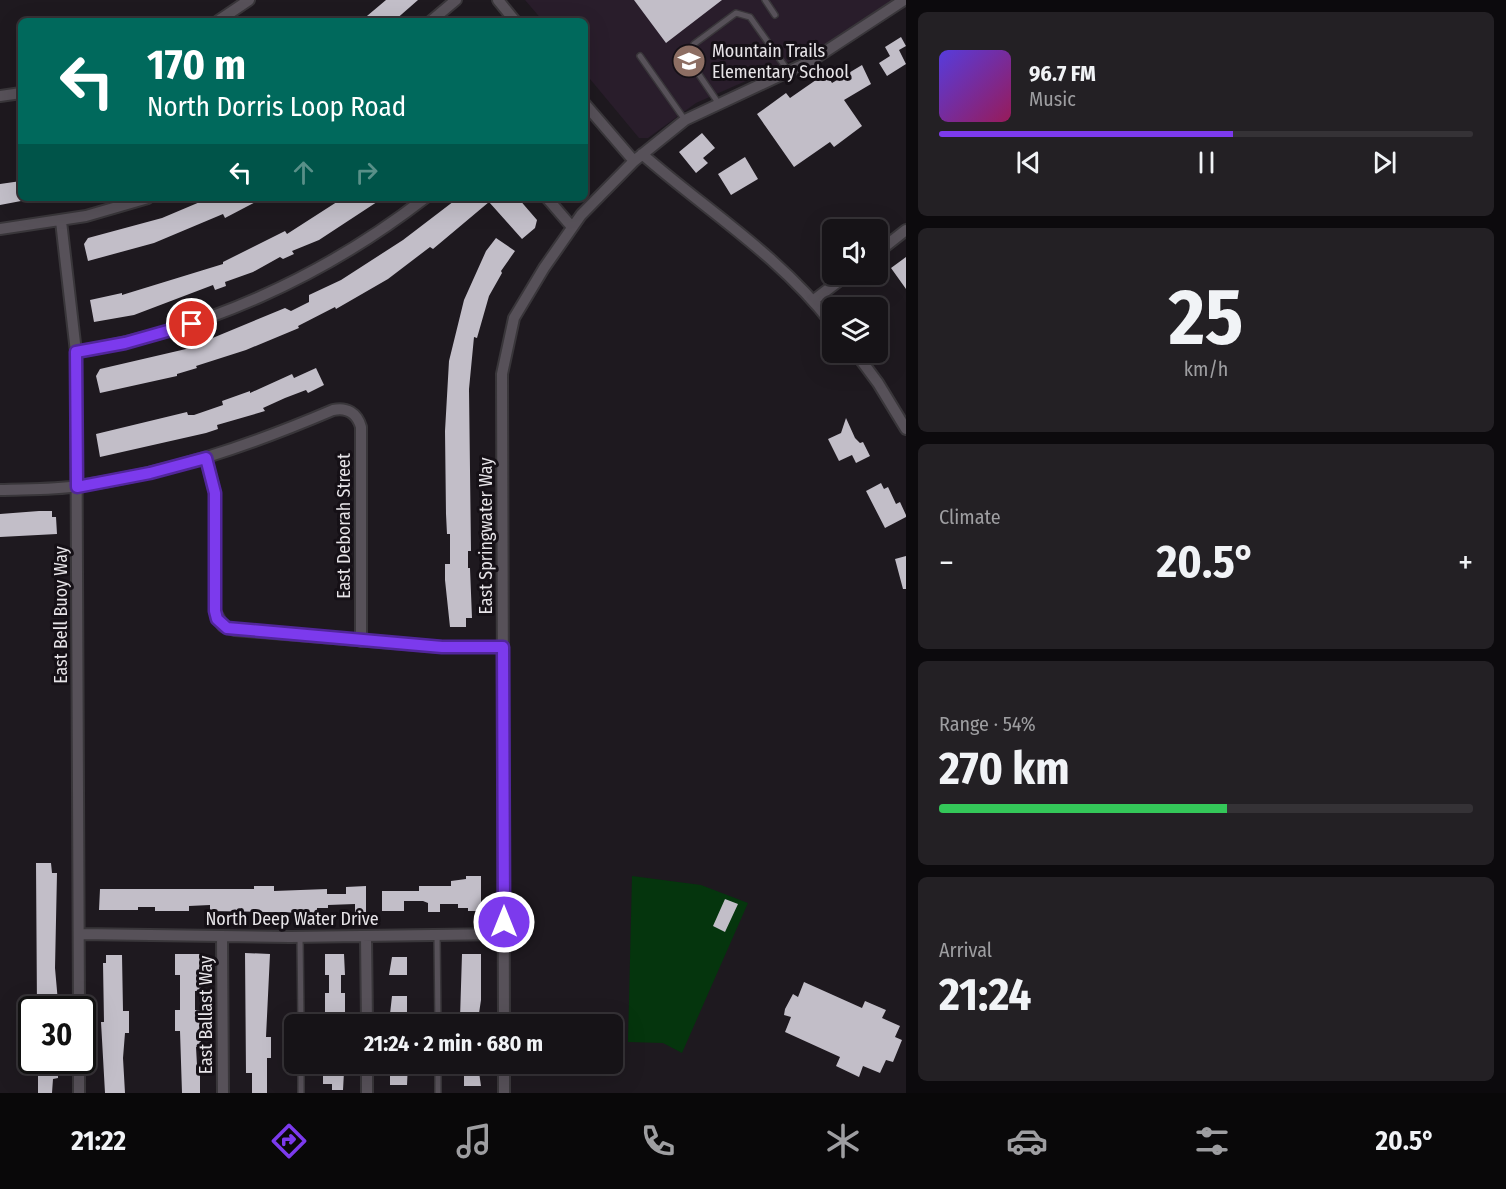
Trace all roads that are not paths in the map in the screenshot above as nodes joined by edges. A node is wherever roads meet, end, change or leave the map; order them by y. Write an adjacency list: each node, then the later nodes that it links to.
1 (249, 0): 7 (street)
2 (456, 0): 8 (street)
3 (498, 0): 9 (street)
4 (765, 0): 6 (lane)
5 (904, 0): 11 (street, East Springwater Way)
6 (775, 15)
7 (222, 18)
8 (434, 18)
9 (513, 18)
10 (640, 56): 16 (lane)
11 (789, 72): 14 (street, East Springwater Way); 14 (lane)
12 (18, 93): 13 (street)
13 (0, 96)
14 (719, 104): 16 (street, East Springwater Way)
15 (588, 107): 17 (street)
16 (685, 120): 17 (street, East Springwater Way)
17 (638, 158): 22 (street, East Springwater Way); 27 (street)
18 (137, 201): 21 (street)
19 (421, 201): 29 (street)
20 (550, 201): 22 (street)
21 (61, 221): 23 (street); 29 (street, East Bell Buoy Way)
22 (572, 227): 36 (street, East Springwater Way)
23 (0, 229)
24 (906, 231): 25 (street)
25 (888, 244)
26 (834, 285): 27 (street)
27 (814, 300): 28 (street)
28 (822, 311)
29 (76, 352): 33 (street, East Bell Buoy Way)
30 (863, 363): 31 (street)
31 (906, 429)
32 (206, 458): 33 (street); 35 (street); 35 (street, East Deborah Street)
33 (77, 487): 34 (street); 37 (street, East Bell Buoy Way)
34 (0, 490)
35 (361, 641): 36 (street)
36 (503, 647): 38 (street, East Springwater Way)
37 (80, 934): 40 (street, North Deep Water Drive); 43 (street, East Bell Buoy Way)
38 (504, 934): 39 (street, North Deep Water Drive); 47 (street, East Springwater Way)
39 (437, 935): 41 (street, North Deep Water Drive); 46 (lane)
40 (222, 936): 42 (street, North Deep Water Drive); 54 (street, East Ballast Way)
41 (366, 936): 42 (street, North Deep Water Drive); 45 (street)
42 (300, 937): 44 (lane)
43 (79, 996)
44 (301, 1014)
45 (367, 1014)
46 (438, 1014)
47 (504, 1014)
48 (79, 1074): 53 (street)
49 (301, 1074): 55 (lane)
50 (367, 1074): 56 (street)
51 (438, 1074): 57 (lane)
52 (504, 1074): 58 (street)
53 (79, 1093)
54 (223, 1093)
55 (301, 1093)
56 (367, 1093)
57 (438, 1093)
58 (504, 1093)

